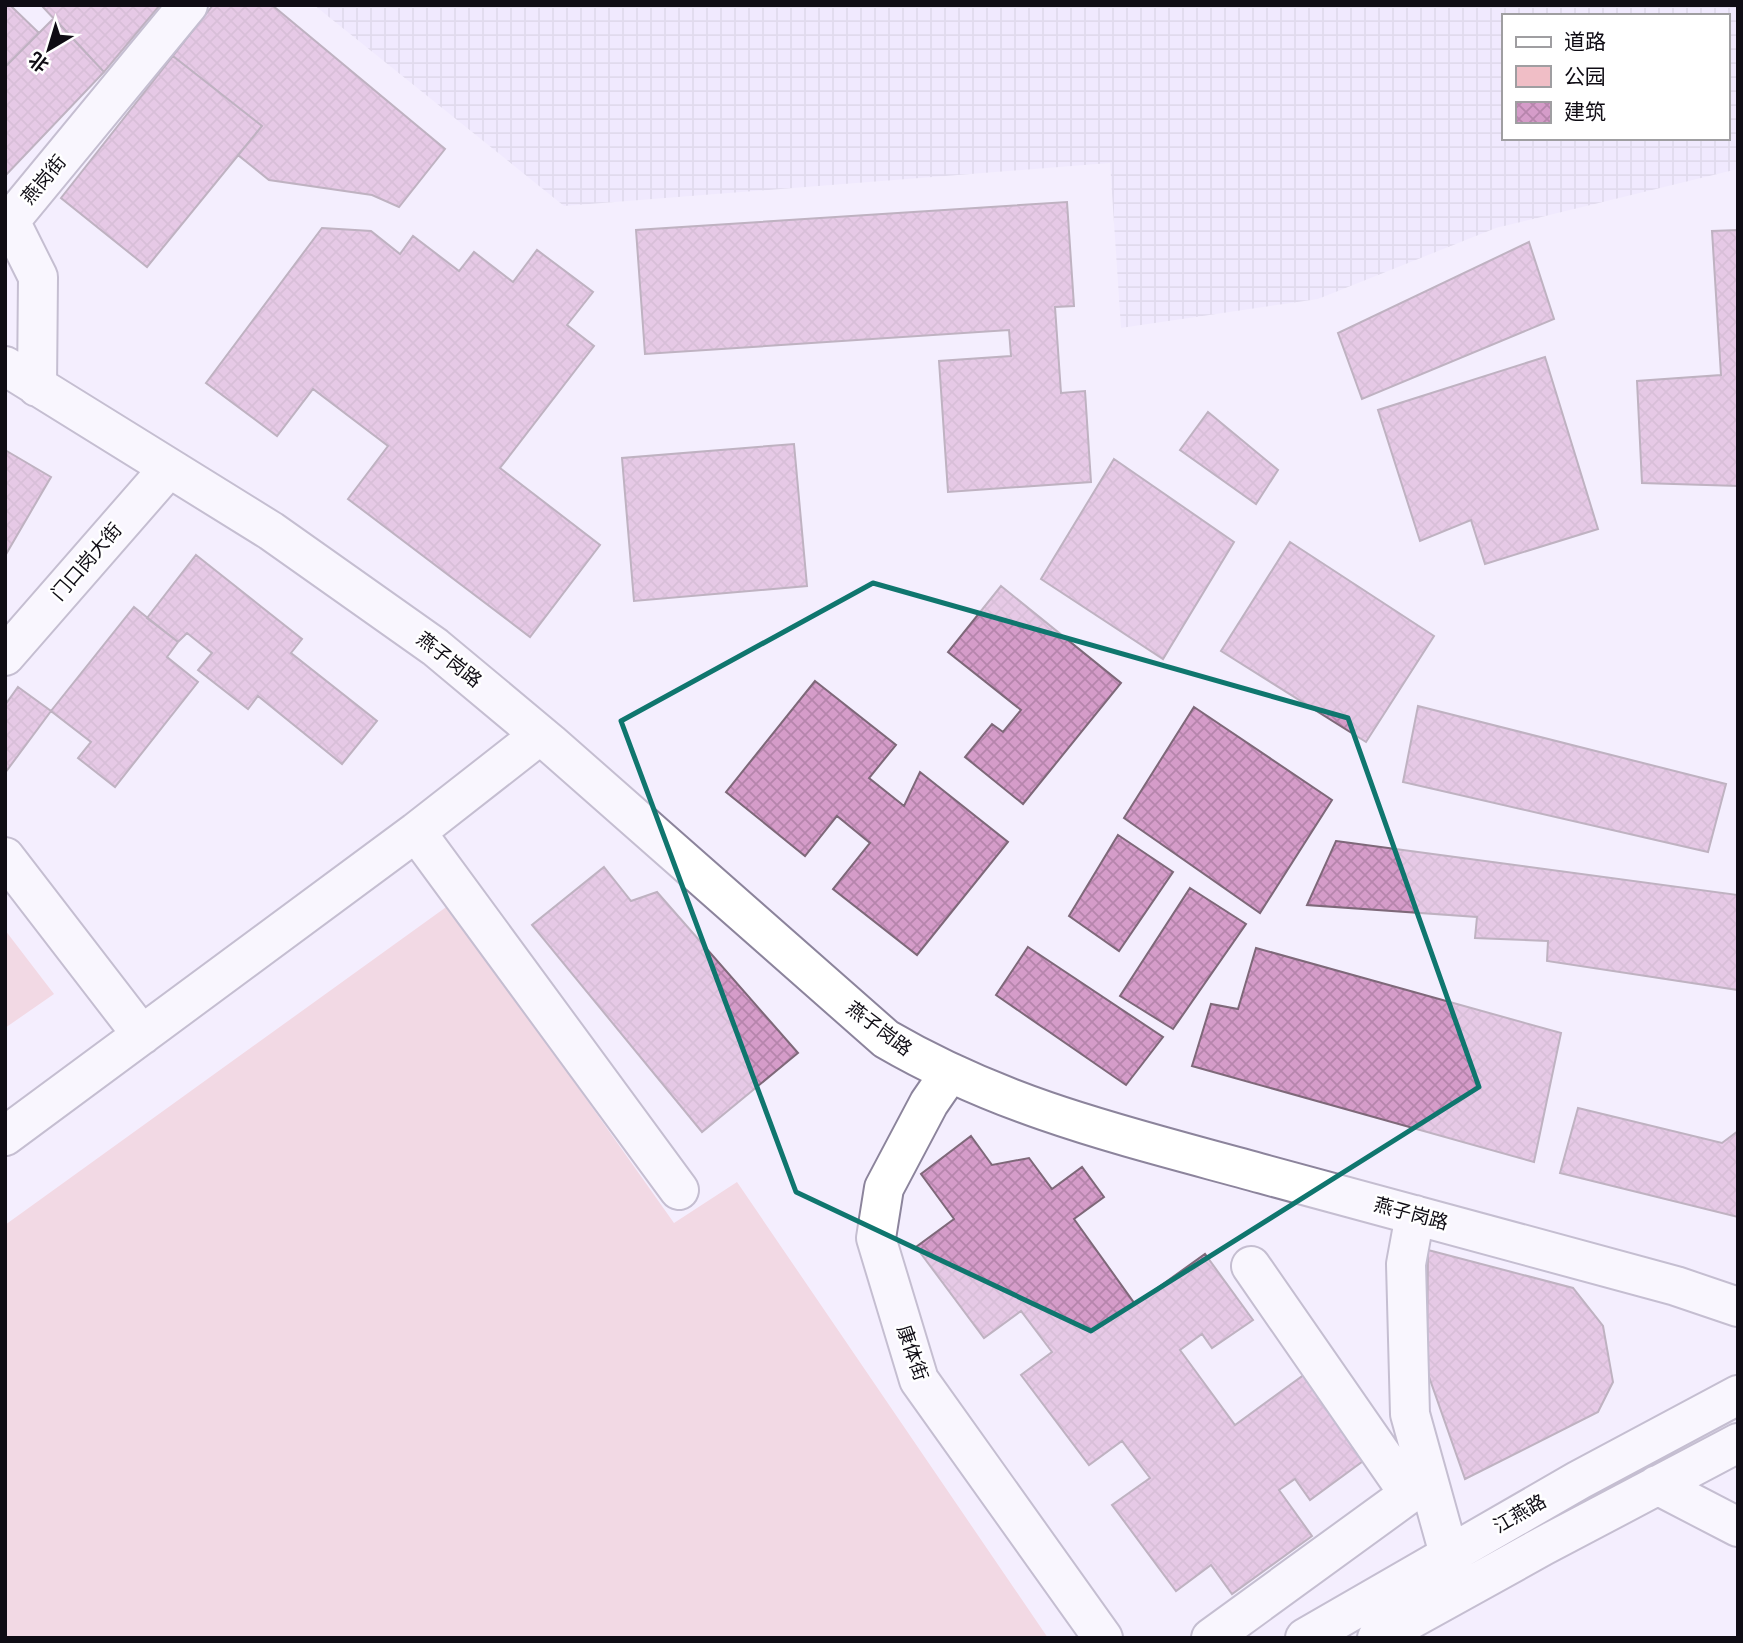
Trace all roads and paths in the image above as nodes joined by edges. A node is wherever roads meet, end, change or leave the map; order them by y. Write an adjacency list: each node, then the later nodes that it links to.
1 (188, 5): 3 (street, 燕岗街)
2 (5, 366): 3 (street, 燕子岗路)
3 (37, 387): 4 (street, 燕子岗路)
4 (169, 468): 5 (street, 门口岗大街); 6 (street, 燕子岗路)
5 (5, 656)
6 (540, 735): 7 (street); 10 (street, 燕子岗路)
7 (416, 832): 9 (street); 12 (street)
8 (5, 857): 9 (street)
9 (142, 1035): 11 (street)
10 (949, 1074): 13 (street, 燕子岗路); 21 (street, 康体街)
11 (5, 1136)
12 (679, 1190)
13 (1415, 1215): 15 (street, 燕子岗路); 20 (street)
14 (1251, 1266): 22 (street)
15 (1738, 1307)
16 (1738, 1395): 20 (street, 江燕路)
17 (1738, 1443): 18 (street, 江燕路)
18 (1657, 1485): 19 (street); 24 (street, 江燕路)
19 (1738, 1527)
20 (1449, 1554): 23 (street, 江燕路)
21 (1103, 1638)
22 (1211, 1638)
23 (1305, 1638)
24 (1377, 1638)

